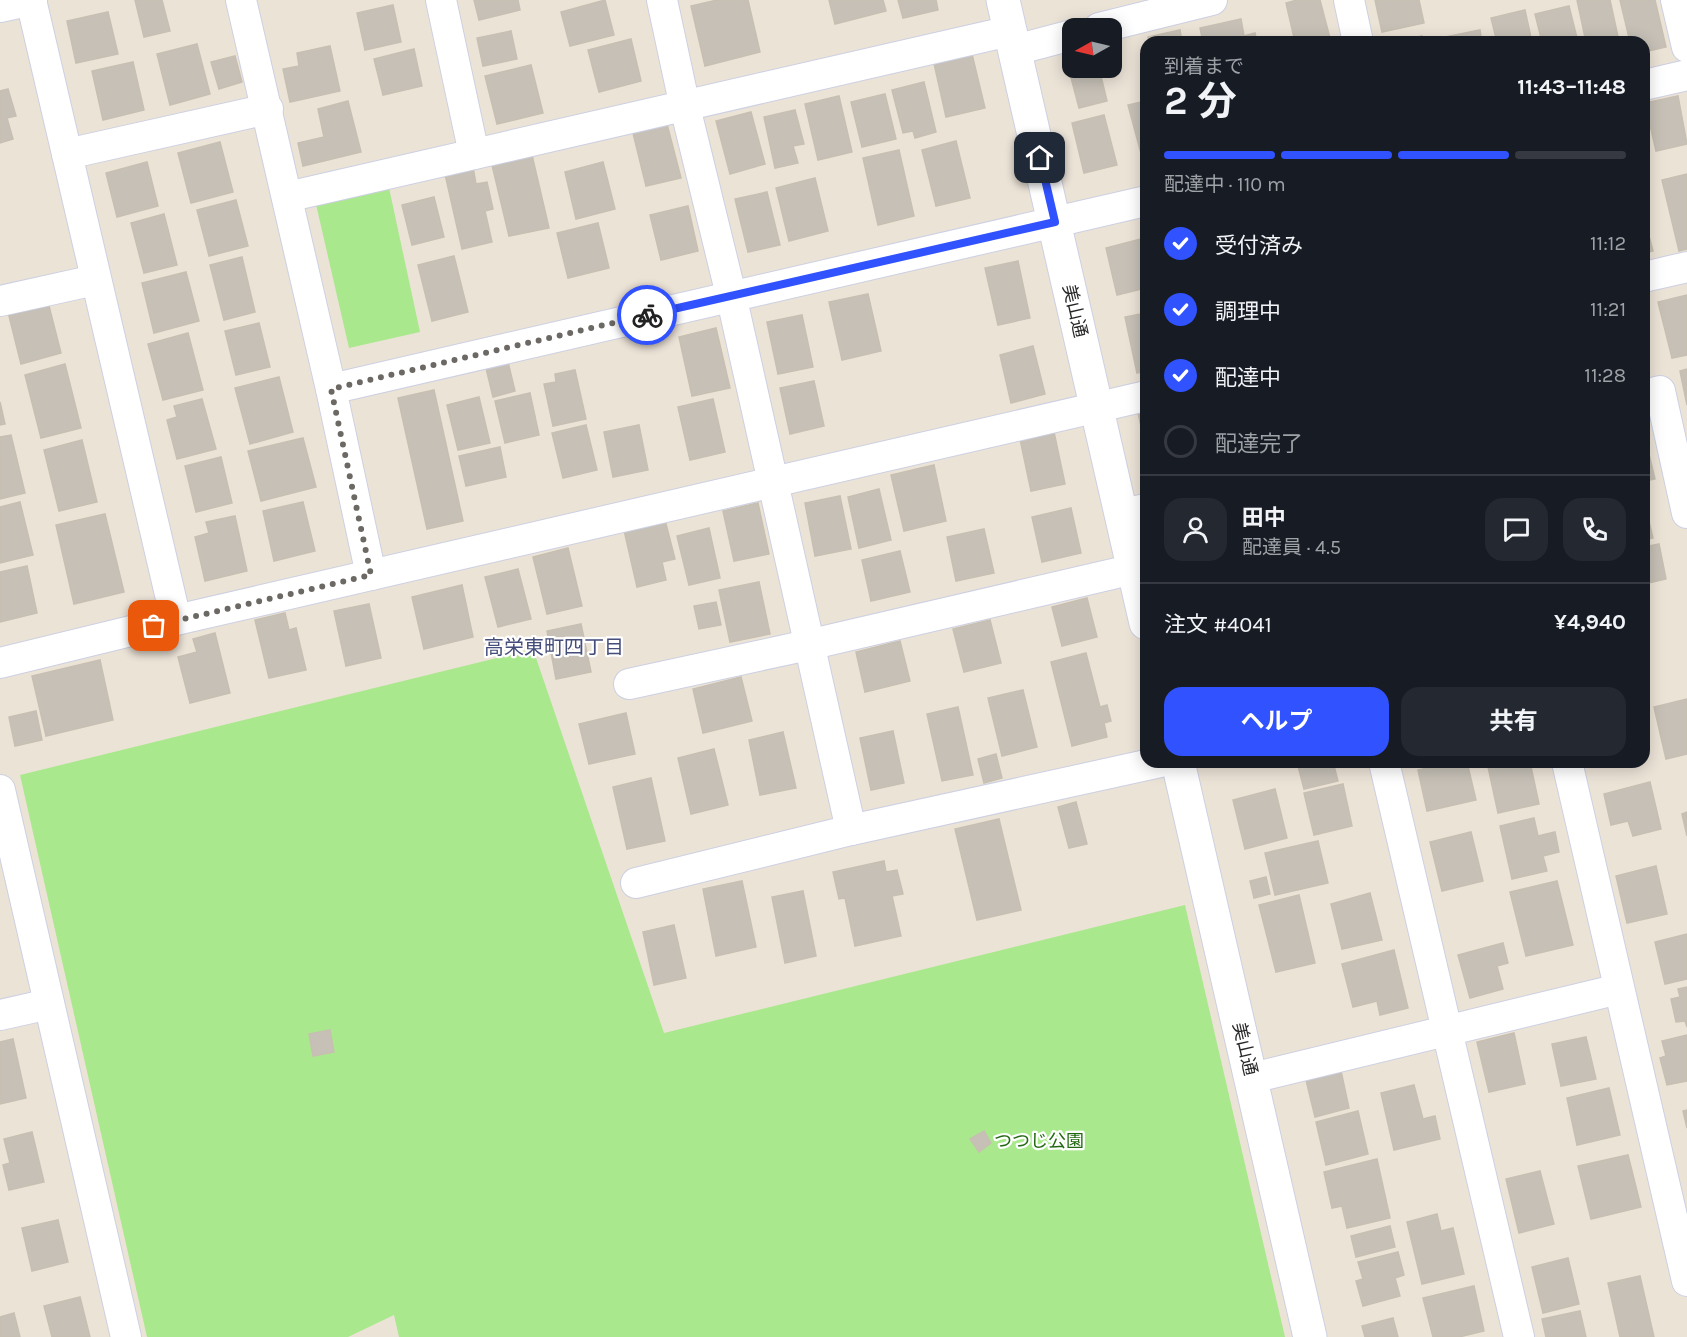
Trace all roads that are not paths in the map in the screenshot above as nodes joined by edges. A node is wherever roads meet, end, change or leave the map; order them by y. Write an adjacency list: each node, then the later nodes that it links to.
1 (31, 0): 9 (street); 19 (street)
2 (242, 0): 18 (street)
3 (441, 0): 20 (street)
4 (662, 0): 17 (street)
5 (1003, 0): 13 (street, 美山通)
6 (1348, 0): 12 (street)
7 (1676, 0): 14 (street)
8 (1199, 2): 10 (street)
9 (0, 7)
10 (1122, 22)
11 (1062, 36): 13 (street)
12 (1357, 36)
13 (1013, 41): 17 (street); 23 (street, 美山通)
14 (1687, 47)
15 (1687, 75): 16 (street)
16 (1650, 84)
17 (685, 106): 20 (street); 27 (street)
18 (268, 109): 19 (street); 21 (street)
19 (67, 154): 26 (street)
20 (474, 154): 21 (street)
21 (287, 197): 29 (street)
22 (1140, 202): 23 (street)
23 (1055, 222): 27 (street); 32 (street, 美山通)
24 (1687, 267): 25 (street)
25 (1650, 276)
26 (95, 280): 28 (street); 40 (street)
27 (731, 295): 29 (street); 34 (street)
28 (0, 301)
29 (331, 389): 38 (street)
30 (1650, 394): 33 (street)
31 (1140, 398): 32 (street)
32 (1098, 408): 34 (street); 35 (street, 美山通)
33 (1681, 455): 36 (street)
34 (773, 482): 38 (street); 41 (street)
35 (1134, 512): 37 (street, 美山通)
36 (1687, 513)
37 (1134, 569): 39 (street, 美山通); 41 (street)
38 (371, 575): 40 (street)
39 (1140, 596)
40 (176, 620): 42 (street)
41 (808, 645): 43 (street); 49 (street)
42 (0, 663)
43 (629, 684)
44 (1140, 766): 49 (street)
45 (1179, 768): 55 (street, 美山通)
46 (1385, 768): 54 (street)
47 (1568, 768): 51 (street)
48 (0, 790): 52 (street)
49 (851, 830): 50 (street)
50 (636, 882)
51 (1619, 989): 54 (street); 56 (street)
52 (49, 1004): 53 (street); 57 (street)
53 (0, 1015)
54 (1446, 1031): 55 (street); 59 (street)
55 (1252, 1078): 58 (street, 美山通)
56 (1687, 1281)
57 (126, 1337)
58 (1310, 1337)
59 (1519, 1337)

